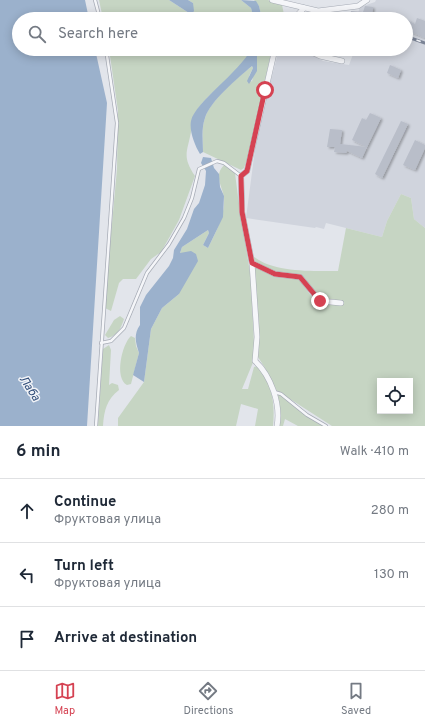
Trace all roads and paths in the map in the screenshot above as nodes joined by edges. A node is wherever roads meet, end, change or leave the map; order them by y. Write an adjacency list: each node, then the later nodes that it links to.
1 (96, 0): 6 (lane)
2 (272, 0): 4 (street)
3 (368, 0): 5 (street)
4 (286, 1): 5 (street)
5 (304, 8): 7 (street)
6 (99, 12)
7 (300, 12)
8 (107, 56): 15 (lane)
9 (273, 56): 12 (street)
10 (320, 56): 11 (street)
11 (342, 61)
12 (241, 176): 13 (street); 15 (lane)
13 (252, 263): 14 (street); 16 (street)
14 (341, 303)
15 (101, 344): 17 (lane)
16 (274, 392): 18 (street); 19 (lane)
17 (96, 426)
18 (276, 426)
19 (326, 426)

